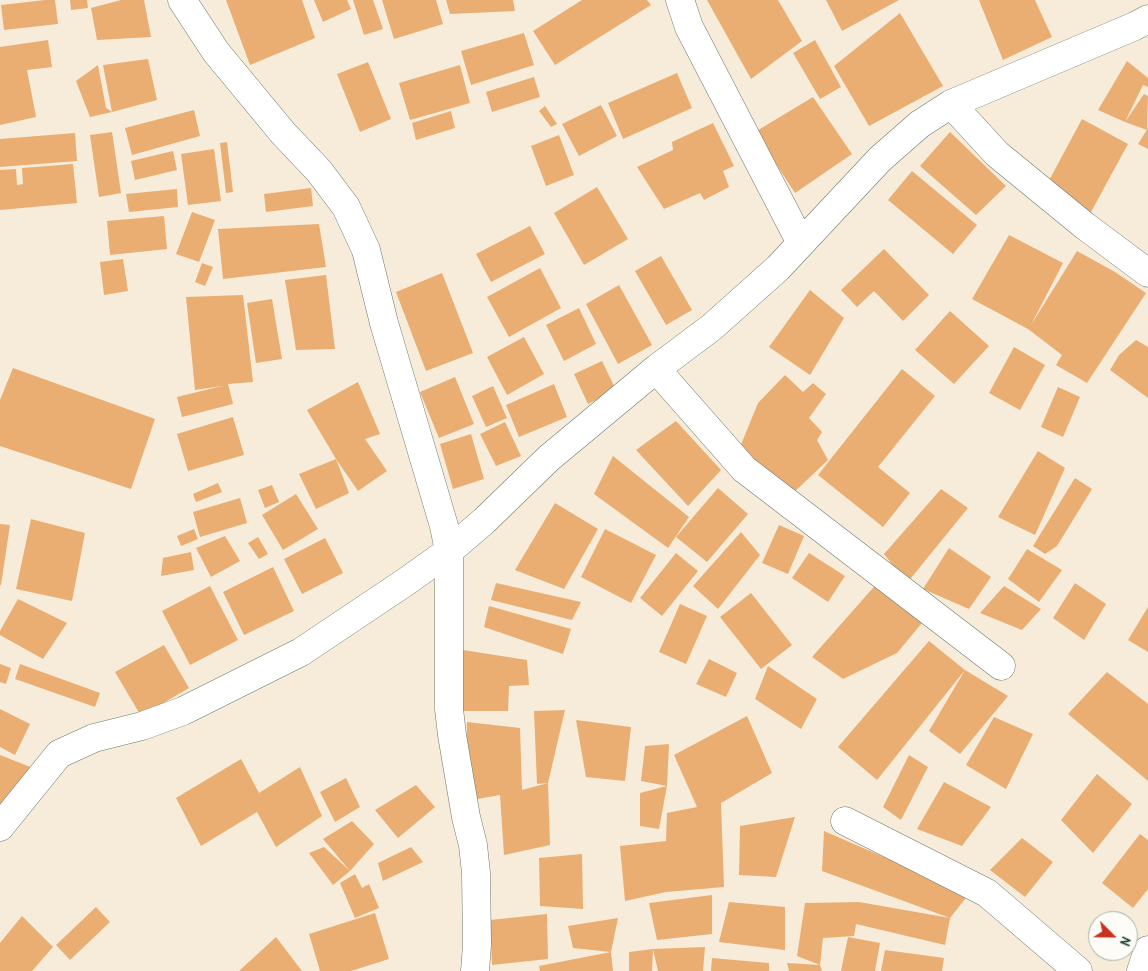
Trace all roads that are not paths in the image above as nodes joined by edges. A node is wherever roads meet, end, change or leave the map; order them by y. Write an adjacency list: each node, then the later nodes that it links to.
1 (182, 0): 8 (street)
2 (680, 0): 5 (street)
3 (1148, 19): 4 (street)
4 (951, 104): 5 (street); 6 (street)
5 (800, 243): 7 (street)
6 (1148, 274)
7 (656, 369): 8 (street); 9 (street)
8 (448, 551): 11 (street); 13 (street)
9 (1001, 666)
10 (845, 821): 14 (street)
11 (0, 828)
12 (1148, 950): 15 (street)
13 (475, 971)
14 (1078, 971)
15 (1142, 971)

